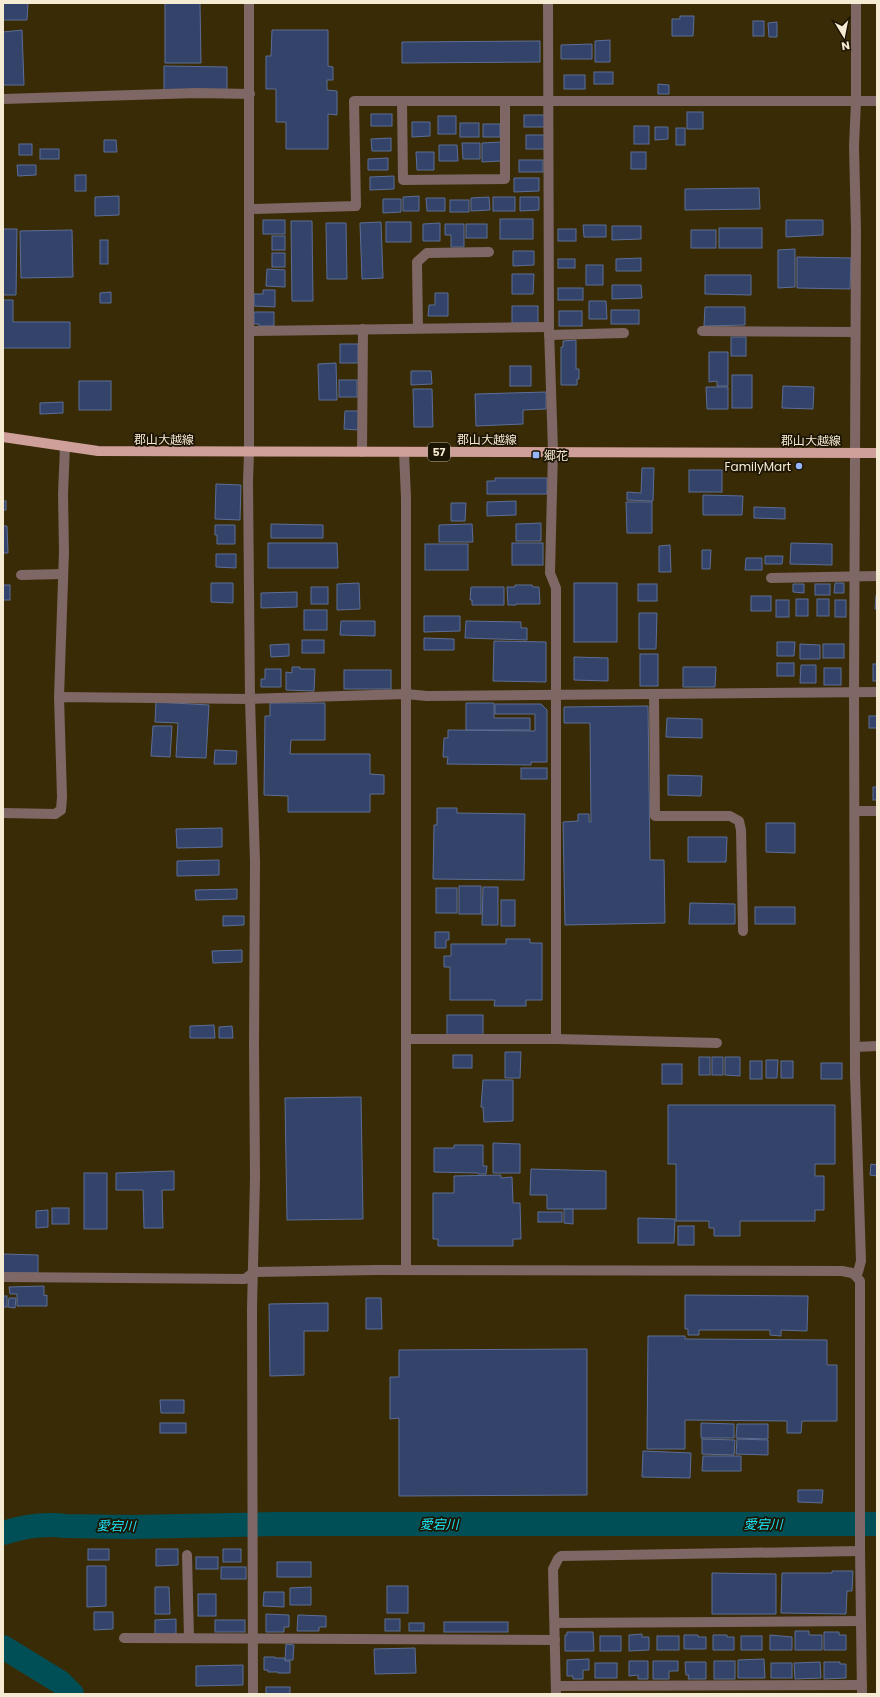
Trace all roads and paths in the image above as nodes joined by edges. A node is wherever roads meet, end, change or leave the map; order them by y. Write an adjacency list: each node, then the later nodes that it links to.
1 (249, 3): 4 (street)
2 (548, 3): 6 (street)
3 (856, 3): 9 (street)
4 (250, 94): 5 (street); 11 (street)
5 (3, 99)
6 (548, 100): 8 (street); 9 (street); 16 (street)
7 (402, 101): 8 (street); 8 (street); 11 (street)
8 (505, 101)
9 (856, 101): 10 (street); 18 (street)
10 (877, 101)
11 (250, 209): 15 (street)
12 (489, 252): 13 (street)
13 (418, 328): 14 (street); 16 (street)
14 (363, 329): 15 (street); 23 (street)
15 (250, 331): 25 (street)
16 (549, 331): 19 (street); 22 (street)
17 (702, 331): 18 (street)
18 (854, 332): 26 (street)
19 (624, 333)
20 (3, 437): 21 (main road, 郡山大越線 / 57)
21 (65, 446): 25 (main road, 郡山大越線 / 57); 28 (street)
22 (553, 451): 24 (main road, 郡山大越線 / 57); 26 (main road, 郡山大越線 / 57); 37 (street)
23 (362, 452): 24 (main road, 郡山大越線 / 57); 25 (main road, 郡山大越線 / 57)
24 (404, 452): 35 (street)
25 (249, 453): 39 (street)
26 (855, 453): 27 (main road, 郡山大越線 / 57); 30 (street)
27 (877, 453)
28 (63, 574): 29 (street); 38 (street)
29 (21, 575)
30 (854, 576): 31 (street); 32 (street); 33 (street)
31 (877, 576)
32 (771, 578)
33 (854, 692): 34 (street); 36 (street); 40 (street)
34 (877, 692)
35 (406, 694): 37 (street); 39 (street); 45 (street)
36 (654, 694): 37 (street); 43 (street)
37 (555, 695): 44 (street)
38 (59, 697): 39 (street); 42 (street)
39 (250, 699): 50 (street)
40 (855, 811): 41 (street); 48 (street)
41 (877, 811)
42 (3, 813)
43 (743, 931)
44 (556, 1039): 45 (street); 46 (street)
45 (406, 1040): 49 (street)
46 (717, 1043)
47 (877, 1046): 48 (street)
48 (856, 1047): 51 (street)
49 (406, 1270): 50 (street); 51 (street)
50 (254, 1272): 52 (street); 59 (street)
51 (855, 1275): 53 (street)
52 (3, 1277)
53 (860, 1551): 55 (street); 56 (street)
54 (187, 1555): 58 (street)
55 (861, 1621): 56 (street); 62 (street)
56 (554, 1623): 60 (street)
57 (124, 1638): 58 (street)
58 (189, 1638): 59 (street)
59 (253, 1638): 60 (street); 63 (street)
60 (555, 1640): 61 (street)
61 (556, 1690): 62 (street)
62 (862, 1690)
63 (253, 1694)

